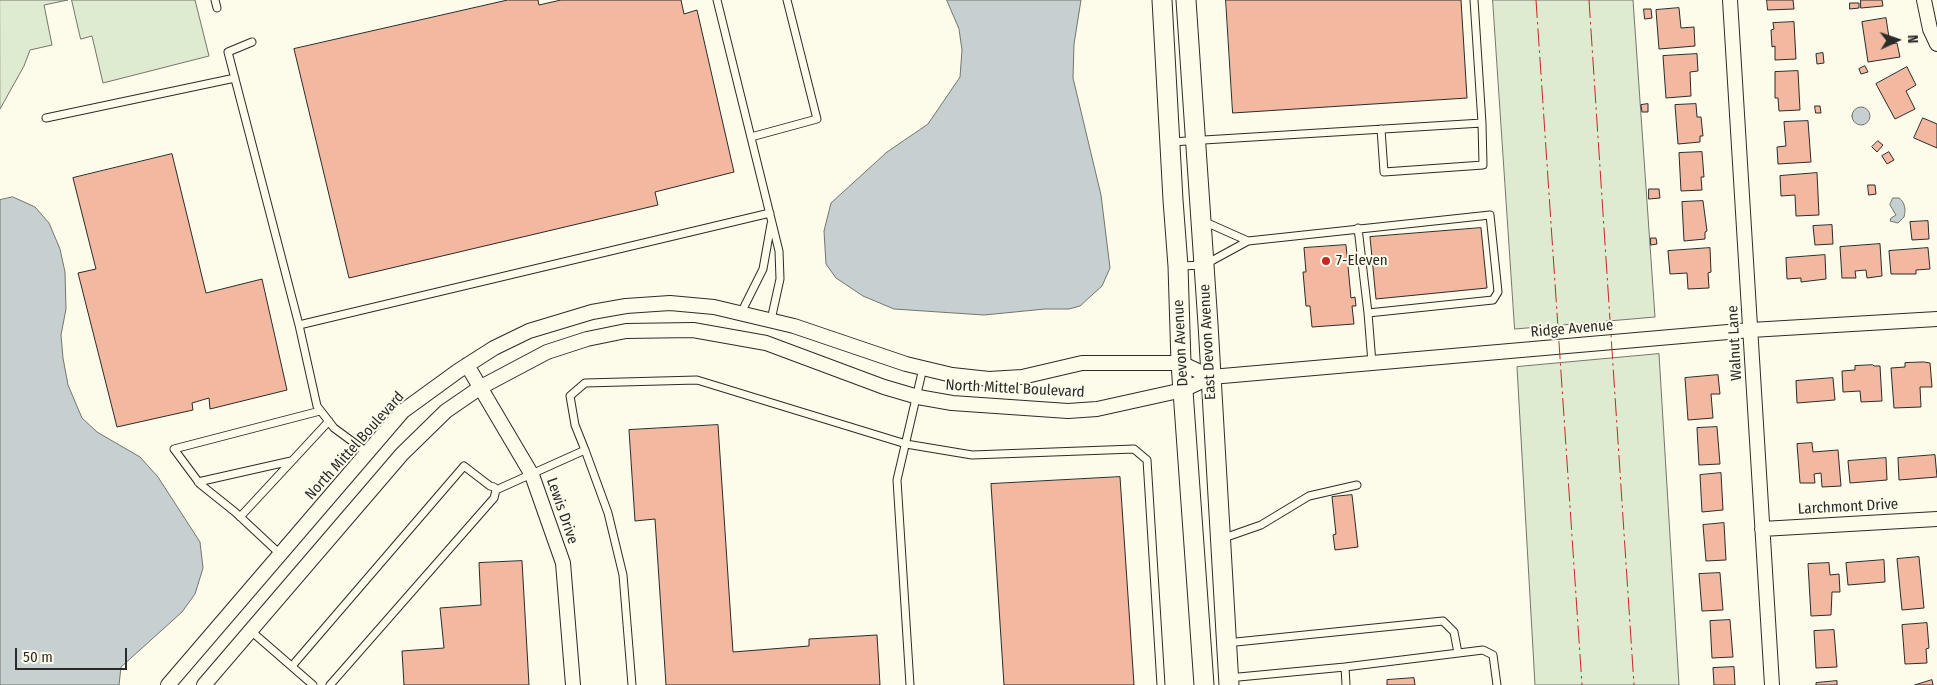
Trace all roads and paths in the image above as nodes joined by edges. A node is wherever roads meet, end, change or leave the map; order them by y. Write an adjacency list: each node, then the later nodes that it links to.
1 (717, 0): 14 (lane)
2 (787, 0): 14 (lane)
3 (1162, 0): 16 (main road, Devon Avenue)
4 (1186, 0): 15 (main road, East Devon Avenue)
5 (1474, 0): 12 (lane)
6 (1730, 0): 29 (street, Walnut Lane)
7 (1924, 0): 9 (street)
8 (252, 42): 10 (lane)
9 (1937, 44)
10 (235, 78): 11 (lane); 28 (lane)
11 (46, 118)
12 (1482, 123): 13 (lane); 13 (lane)
13 (1381, 129): 15 (lane)
14 (751, 137): 17 (lane)
15 (1195, 140): 16 (lane); 18 (main road, East Devon Avenue)
16 (1171, 142): 23 (main road, Devon Avenue)
17 (770, 213): 19 (lane); 28 (lane)
18 (1200, 220): 21 (lane); 22 (main road, East Devon Avenue)
19 (772, 221): 24 (lane); 27 (lane)
20 (1358, 228): 21 (lane); 25 (lane); 25 (lane)
21 (1248, 241): 22 (lane)
22 (1204, 265): 23 (lane); 34 (main road, East Devon Avenue)
23 (1178, 266): 30 (main road, Devon Avenue)
24 (741, 313): 27 (street, North Mittel Boulevard); 32 (street, North Mittel Boulevard)
25 (1368, 313): 31 (lane)
26 (1937, 319): 29 (street, Ridge Avenue)
27 (771, 320): 33 (street, North Mittel Boulevard)
28 (299, 325): 38 (lane)
29 (1751, 330): 31 (street, Ridge Avenue); 50 (street, Walnut Lane)
30 (1182, 363): 33 (street, North Mittel Boulevard); 34 (street, North Mittel Boulevard); 36 (main road, Devon Avenue)
31 (1372, 363): 34 (street, Ridge Avenue)
32 (467, 365): 35 (street, Lewis Drive); 42 (street, North Mittel Boulevard)
33 (923, 368): 37 (lane)
34 (1210, 377): 36 (street, North Mittel Boulevard); 51 (main road, East Devon Avenue)
35 (481, 387): 37 (street, North Mittel Boulevard); 44 (street, Lewis Drive); 53 (street, North Mittel Boulevard)
36 (1183, 390): 37 (street, North Mittel Boulevard); 67 (main road, Devon Avenue)
37 (918, 397): 40 (lane)
38 (320, 411): 39 (lane); 45 (lane)
39 (329, 421): 42 (lane); 43 (lane)
40 (906, 444): 41 (lane); 65 (lane); 66 (lane)
41 (585, 450): 44 (lane); 64 (lane)
42 (368, 453): 52 (street, North Mittel Boulevard)
43 (292, 461): 45 (lane); 48 (lane)
44 (532, 475): 47 (lane); 63 (street, Lewis Drive)
45 (198, 482): 48 (lane)
46 (1357, 485): 51 (lane)
47 (496, 490): 56 (lane); 62 (lane)
48 (240, 517): 52 (lane)
49 (1937, 519): 50 (street, Larchmont Drive)
50 (1762, 529): 70 (street, Walnut Lane)
51 (1219, 540): 54 (main road, East Devon Avenue)
52 (280, 554): 59 (street, North Mittel Boulevard)
53 (251, 631): 56 (lane); 60 (street, North Mittel Boulevard)
54 (1226, 643): 55 (lane); 58 (main road, East Devon Avenue)
55 (1458, 653): 57 (lane); 69 (lane)
56 (292, 666): 61 (lane)
57 (1345, 667): 58 (lane); 68 (lane)
58 (1228, 682)
59 (168, 685)
60 (204, 685)
61 (313, 685)
62 (330, 685)
63 (573, 685)
64 (632, 685)
65 (910, 685)
66 (1161, 685)
67 (1204, 685)
68 (1346, 685)
69 (1497, 685)
70 (1772, 685)

